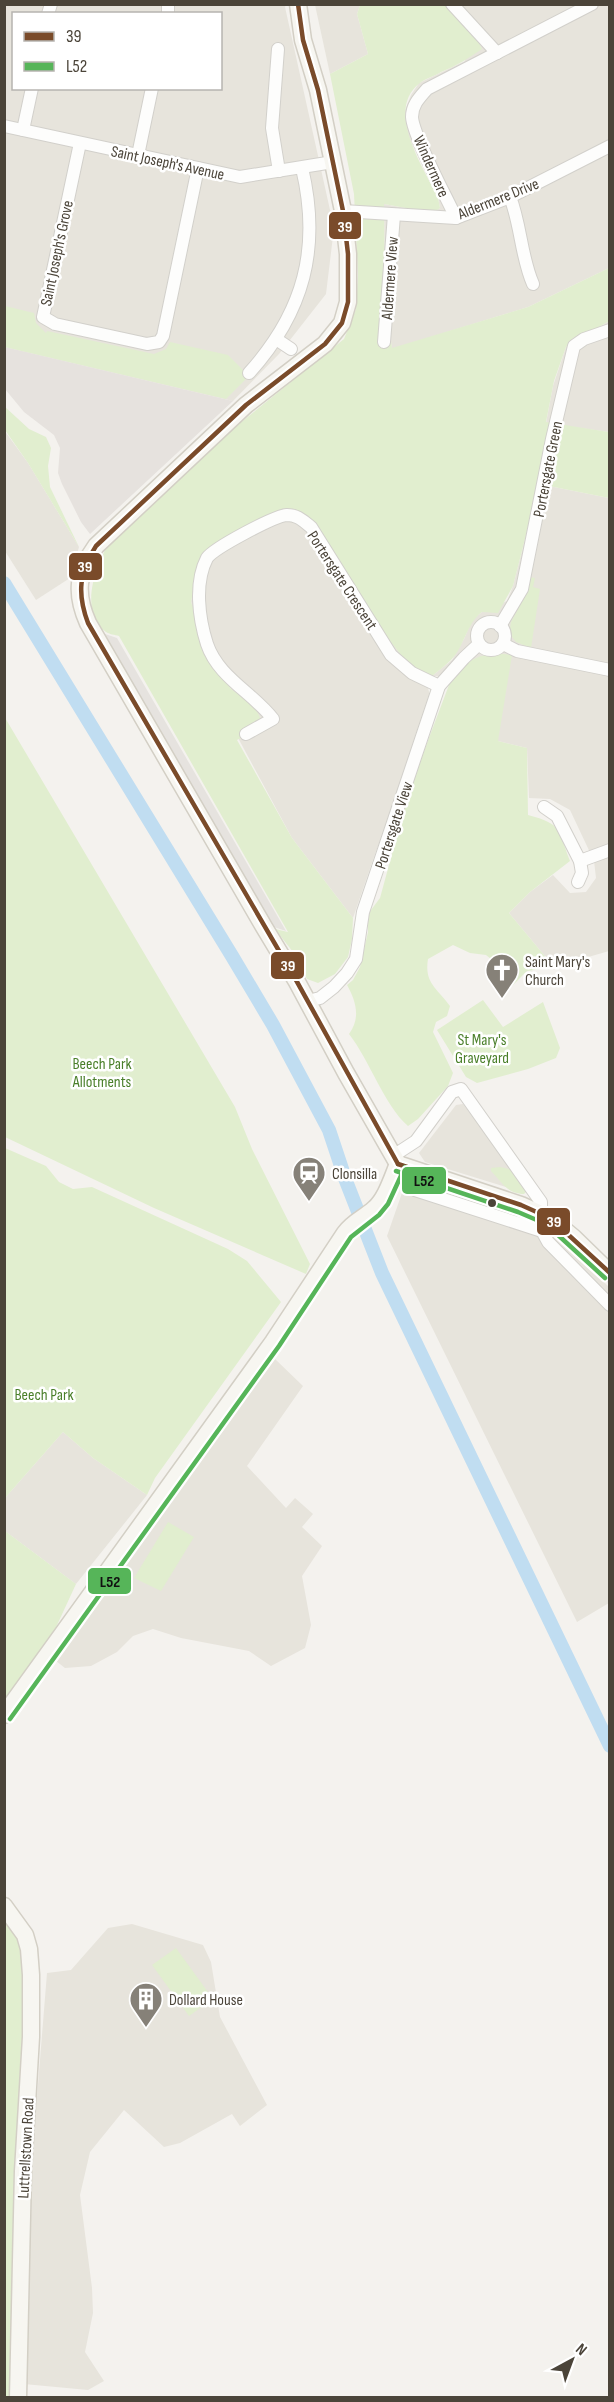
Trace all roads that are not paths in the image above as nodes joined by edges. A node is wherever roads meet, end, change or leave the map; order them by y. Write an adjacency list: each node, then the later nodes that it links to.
1 (298, 4): 13 (street)
2 (452, 4): 5 (street)
3 (592, 4): 5 (street, Windermere)
4 (278, 49): 16 (street)
5 (497, 52): 20 (street, Windermere)
6 (32, 90): 9 (street)
7 (152, 90): 12 (street)
8 (4, 126): 9 (street, Saint Joseph's Avenue)
9 (23, 130): 10 (street, Saint Joseph's Avenue)
10 (80, 143): 12 (street, Saint Joseph's Avenue); 14 (street, Saint Joseph's Grove)
11 (609, 146): 17 (street, Aldermere Drive)
12 (138, 155): 14 (street, Saint Joseph's Avenue)
13 (333, 162): 15 (street, Saint Joseph's Avenue); 18 (street)
14 (198, 168): 16 (street, Saint Joseph's Avenue)
15 (302, 168): 16 (street, Saint Joseph's Avenue); 23 (street)
16 (279, 171)
17 (510, 197): 20 (street, Aldermere Drive); 21 (street)
18 (343, 211): 19 (street, Aldermere Drive); 37 (street)
19 (394, 215): 20 (street, Aldermere Drive); 24 (street, Aldermere View)
20 (456, 218)
21 (533, 285)
22 (609, 330): 27 (street, Portersgate Green)
23 (276, 339): 25 (street); 26 (street)
24 (384, 342)
25 (291, 349)
26 (249, 373)
27 (500, 626): 28 (street); 29 (street)
28 (480, 644): 29 (street); 31 (street, Portersgate View)
29 (503, 644): 30 (street)
30 (609, 670)
31 (439, 686): 32 (street, Portersgate Crescent); 37 (street, Portersgate View)
32 (246, 734)
33 (544, 807): 35 (street)
34 (609, 850): 35 (street)
35 (580, 861): 36 (street)
36 (578, 882)
37 (308, 1001): 38 (street)
38 (396, 1160): 39 (street); 42 (street); 45 (street)
39 (417, 1171): 40 (street); 41 (street)
40 (472, 1189): 41 (street); 42 (street)
41 (466, 1206): 42 (street)
42 (545, 1221): 43 (street); 44 (street)
43 (609, 1273)
44 (609, 1305)
45 (4, 1715)
46 (4, 1906): 47 (street, Luttrellstown Road)
47 (18, 2397)

